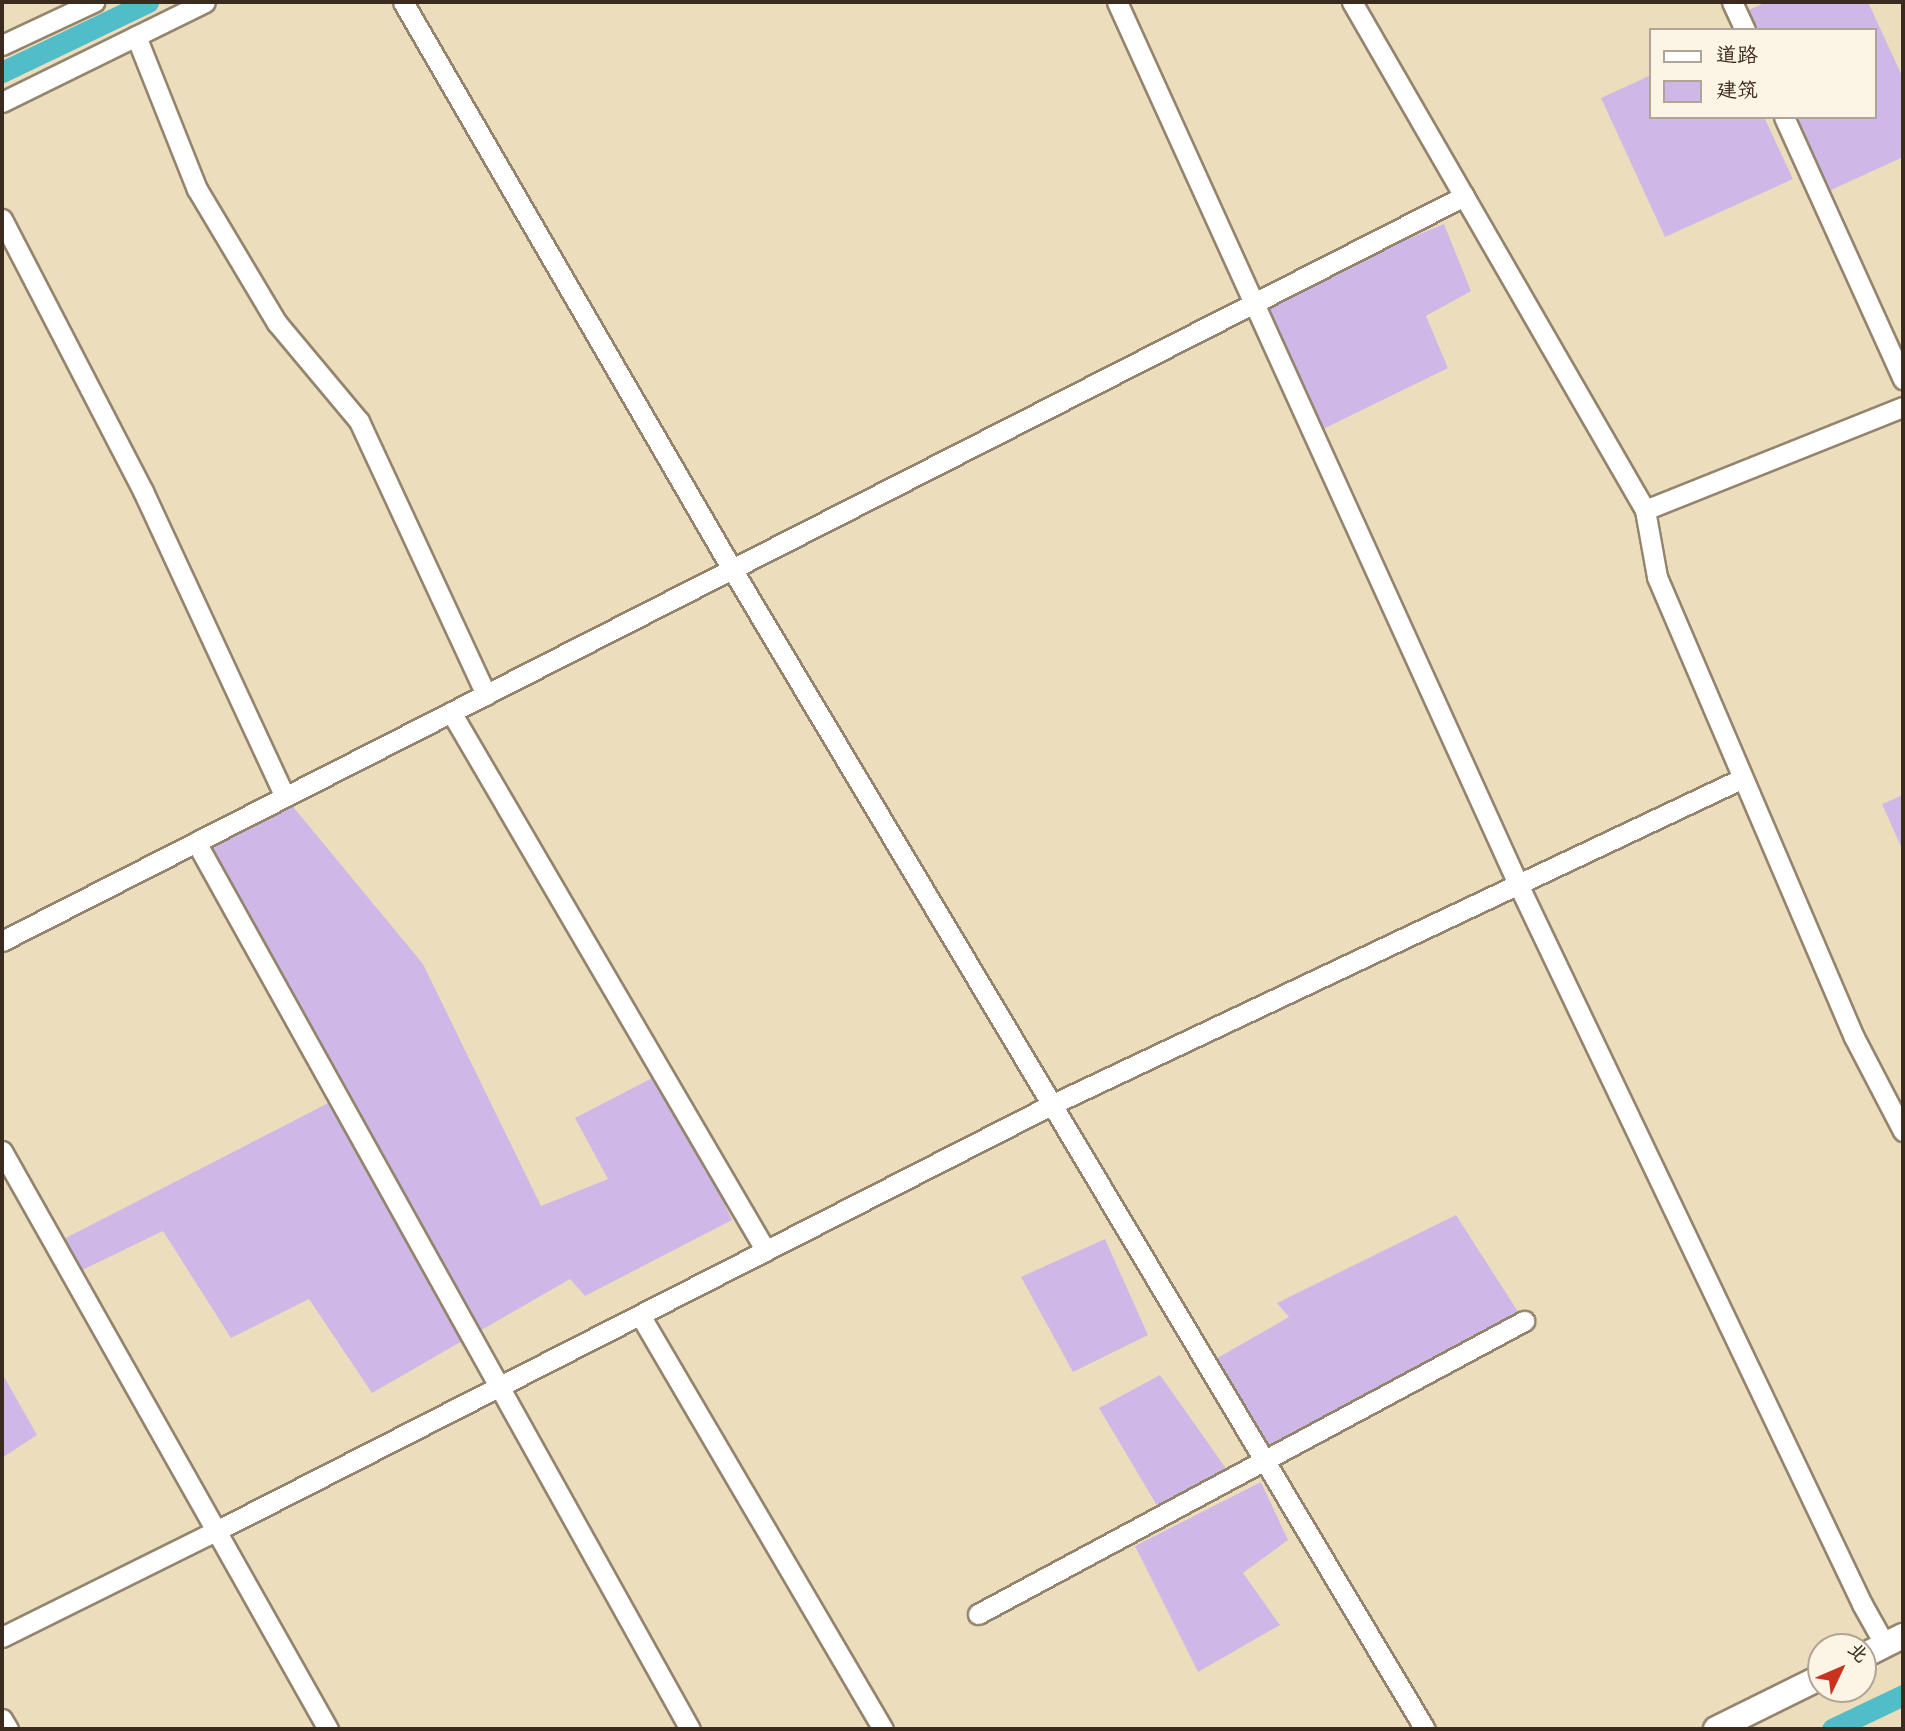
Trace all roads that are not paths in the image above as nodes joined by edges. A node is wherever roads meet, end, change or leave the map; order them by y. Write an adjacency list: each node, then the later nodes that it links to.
1 (94, 2): 9 (street)
2 (205, 2): 8 (street)
3 (403, 2): 18 (street)
4 (1117, 2): 14 (street)
5 (1352, 2): 12 (street)
6 (1732, 2): 7 (street)
7 (1744, 28)
8 (136, 36): 10 (street); 19 (street)
9 (2, 45)
10 (2, 102)
11 (1785, 119): 15 (street)
12 (1464, 196): 14 (street); 17 (street)
13 (2, 219): 22 (street)
14 (1254, 303): 18 (street); 24 (street)
15 (1903, 379)
16 (1903, 407): 17 (street)
17 (1645, 510): 21 (street)
18 (732, 569): 19 (street); 26 (street)
19 (485, 695): 20 (street)
20 (451, 712): 22 (street); 29 (street)
21 (1743, 778): 24 (street); 27 (street)
22 (285, 797): 23 (street)
23 (196, 842): 25 (street); 32 (street)
24 (1518, 884): 26 (street); 37 (street)
25 (2, 942)
26 (1053, 1104): 29 (street); 33 (street)
27 (1903, 1131)
28 (2, 1151): 34 (street)
29 (766, 1251): 30 (street)
30 (640, 1315): 32 (street); 43 (street)
31 (1524, 1321): 33 (street)
32 (499, 1387): 34 (street); 42 (street)
33 (1264, 1460): 35 (street); 44 (street)
34 (216, 1531): 36 (street); 41 (street)
35 (978, 1614)
36 (2, 1637)
37 (1884, 1646)
38 (1807, 1684): 45 (street)
39 (2, 1719): 40 (street)
40 (8, 1729)
41 (328, 1729)
42 (690, 1729)
43 (883, 1729)
44 (1425, 1729)
45 (1716, 1729)

